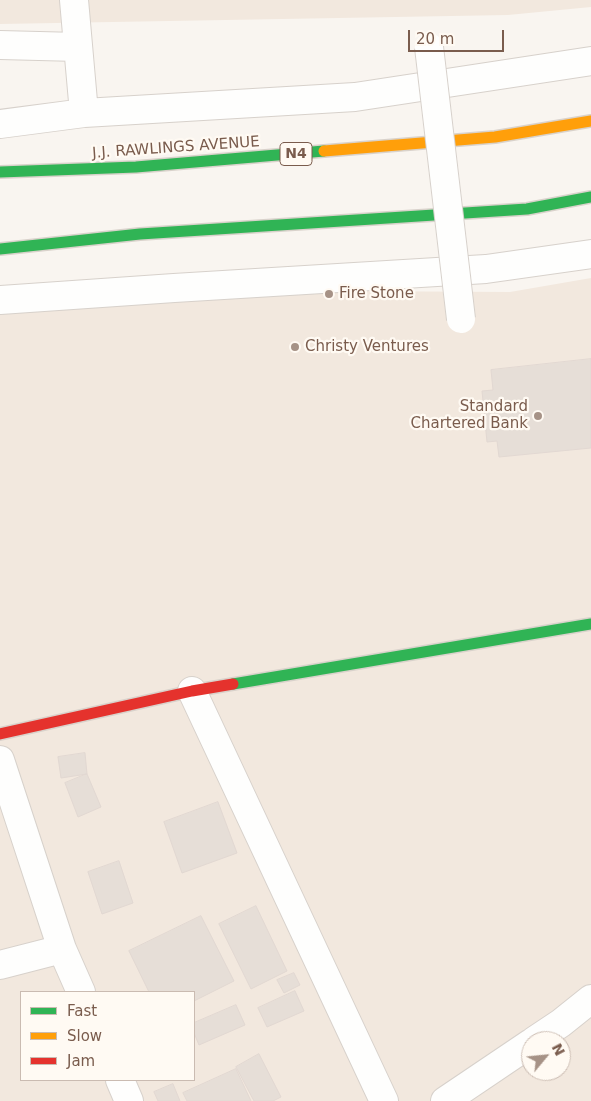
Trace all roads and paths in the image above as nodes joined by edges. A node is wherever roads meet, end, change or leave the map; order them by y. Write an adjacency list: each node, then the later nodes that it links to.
1 (74, 0): 3 (street)
2 (0, 45): 3 (street)
3 (78, 46): 6 (street)
4 (429, 47): 14 (street, bridge)
5 (591, 61): 6 (street)
6 (84, 113): 8 (street)
7 (591, 121): 9 (main road, J.J. RAWLINGS AVENUE / N4)
8 (0, 124)
9 (0, 172)
10 (591, 197): 11 (main road)
11 (0, 249)
12 (591, 254): 13 (street)
13 (0, 300)
14 (461, 319)
15 (591, 624): 16 (main road)
16 (192, 690): 17 (main road); 27 (street)
17 (0, 734)
18 (0, 760): 19 (street)
19 (62, 948): 20 (street); 21 (street)
20 (0, 965)
21 (81, 991)
22 (591, 998): 23 (street)
23 (549, 1031)
24 (521, 1050): 28 (street)
25 (120, 1081): 26 (street)
26 (129, 1101)
27 (384, 1101)
28 (445, 1101)

